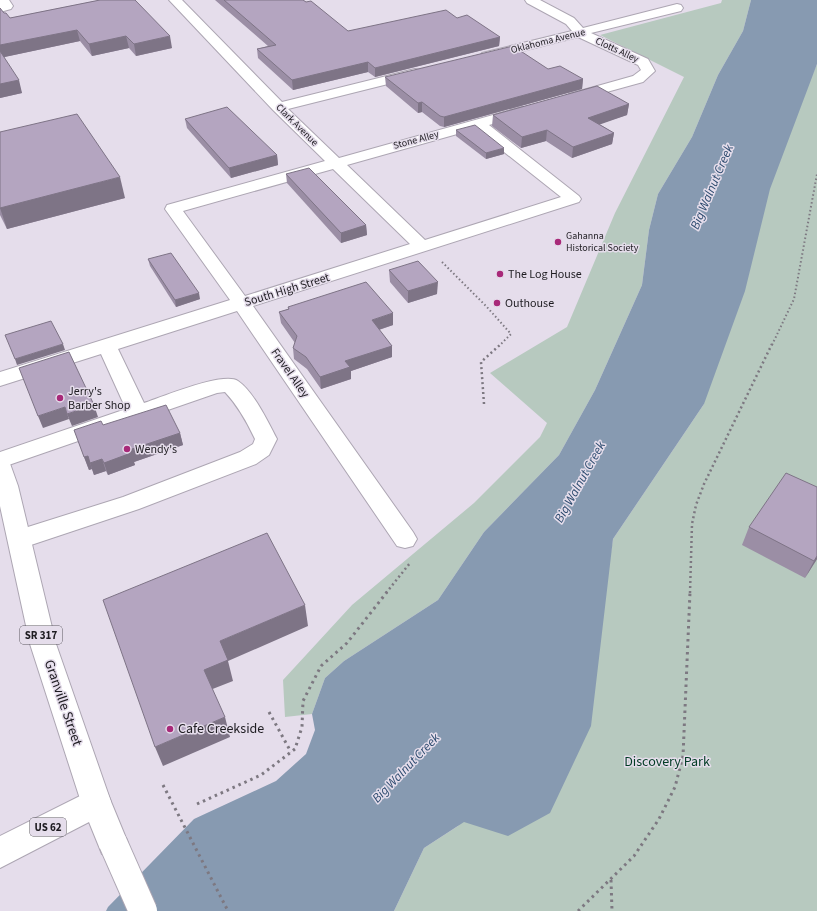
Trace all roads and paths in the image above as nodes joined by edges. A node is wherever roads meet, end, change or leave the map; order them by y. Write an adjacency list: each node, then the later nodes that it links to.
1 (2, 0): 4 (main road)
2 (175, 0): 10 (main road, Clark Avenue)
3 (531, 0): 6 (main road, Clotts Alley)
4 (0, 8)
5 (677, 8): 6 (main road, Oklahoma Avenue)
6 (580, 33): 7 (main road, Oklahoma Avenue); 9 (main road, Clotts Alley)
7 (478, 58)
8 (424, 71): 10 (main road)
9 (557, 101)
10 (278, 107): 13 (main road, Clark Avenue)
11 (535, 107): 12 (main road, Stone Alley)
12 (477, 123): 13 (main road, Stone Alley); 16 (main road, South High Street)
13 (336, 162): 15 (main road, Stone Alley); 16 (main road, Clark Avenue)
14 (817, 174): 33 (path)
15 (173, 208): 18 (main road, Fravel Alley)
16 (423, 247): 18 (main road, South High Street)
17 (438, 258): 21 (path)
18 (242, 304): 19 (main road, South High Street); 26 (main road, Fravel Alley)
19 (107, 346): 20 (main road, South High Street); 22 (main road)
20 (0, 379)
21 (484, 404)
22 (138, 412): 23 (main road); 25 (main road)
23 (0, 460)
24 (0, 464): 25 (main road, Granville Street / SR 317)
25 (20, 539): 30 (main road, Granville Street / SR 317)
26 (405, 539): 28 (path)
27 (269, 712): 28 (path)
28 (291, 752): 31 (path)
29 (163, 785): 35 (path, bridge)
30 (96, 802): 32 (main road, US 62); 34 (main road, Granville Street, bridge)
31 (197, 804)
32 (0, 853)
33 (610, 879): 36 (path); 37 (path)
34 (143, 911)
35 (228, 911)
36 (578, 911)
37 (612, 911)

